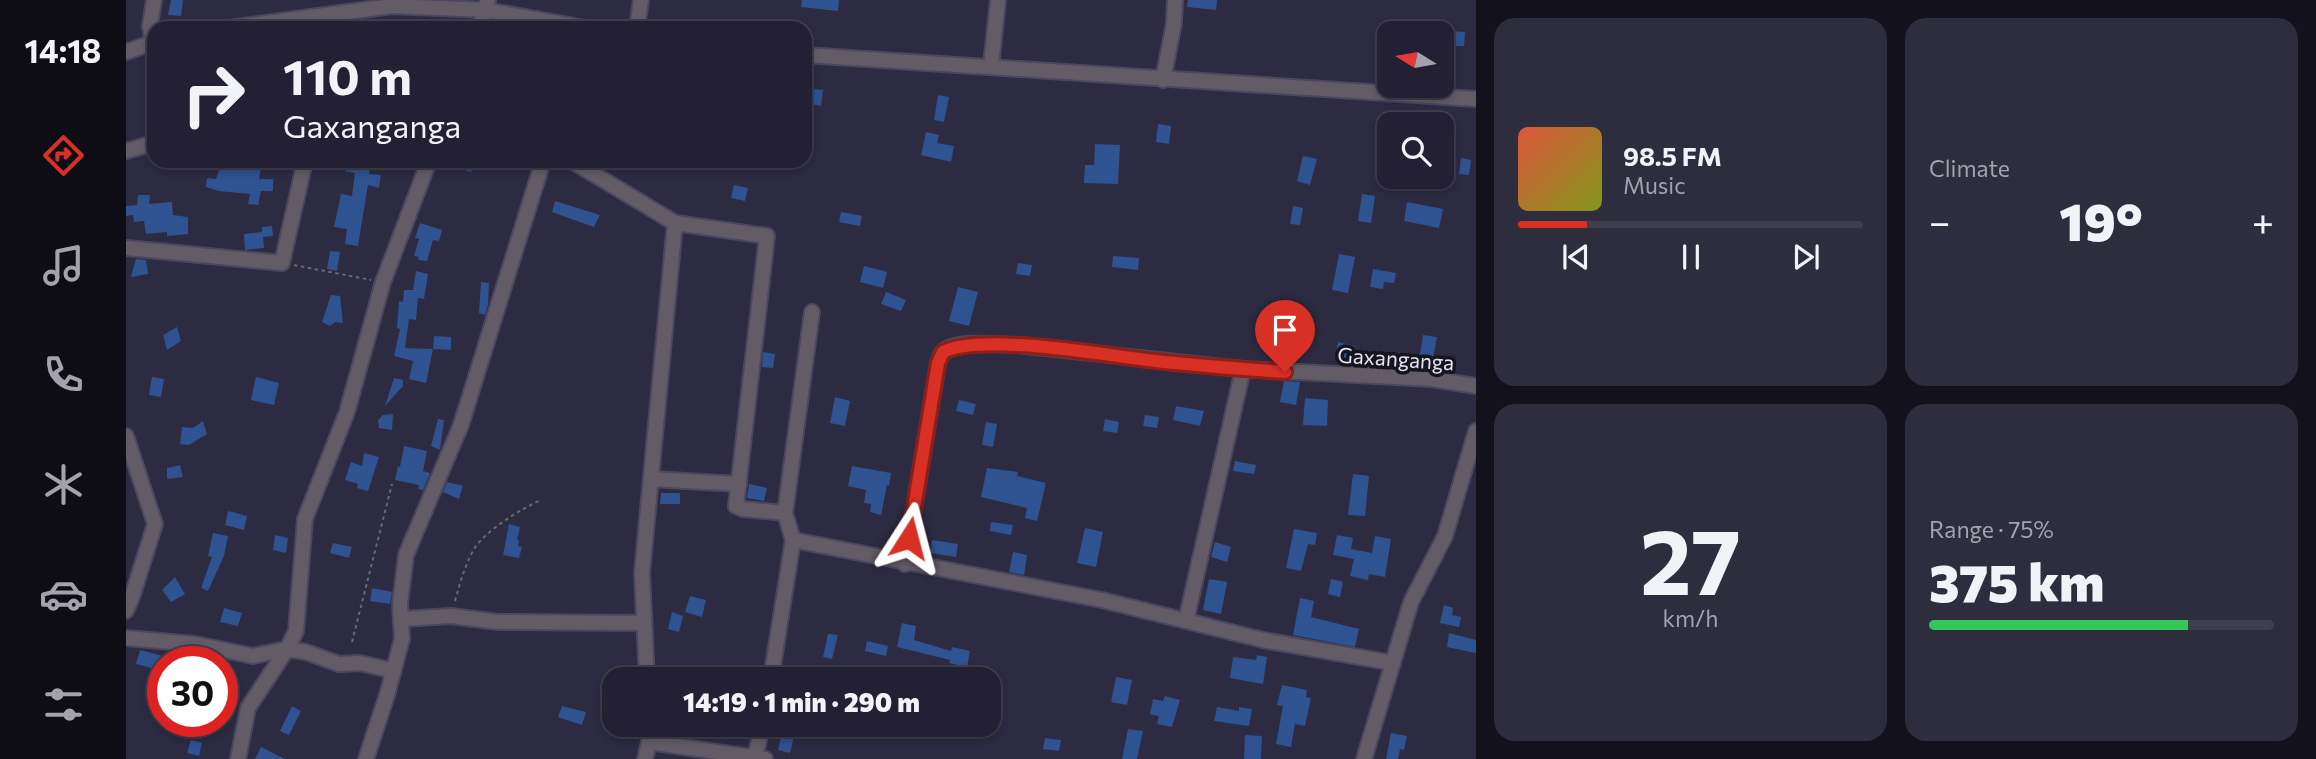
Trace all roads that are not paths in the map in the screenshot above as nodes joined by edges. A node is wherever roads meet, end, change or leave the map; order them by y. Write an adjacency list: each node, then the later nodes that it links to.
1 (155, 0): 7 (street)
2 (641, 0): 10 (street)
3 (998, 0): 14 (street)
4 (1175, 0): 15 (street)
5 (393, 3): 6 (street); 8 (street)
6 (487, 5): 9 (street)
7 (151, 21)
8 (325, 21)
9 (554, 21)
10 (639, 21)
11 (147, 44): 12 (street)
12 (126, 52)
13 (812, 55): 14 (street)
14 (991, 66): 15 (street)
15 (1163, 80): 16 (street)
16 (1476, 99)
17 (147, 144): 18 (street)
18 (126, 151)
19 (303, 168): 24 (street)
20 (426, 168): 40 (street)
21 (541, 168): 36 (street)
22 (584, 168): 23 (street)
23 (675, 223): 30 (street); 31 (street)
24 (126, 248)
25 (812, 312): 32 (street)
26 (1243, 369): 27 (street, Gaxanganga); 34 (street, Gaxanganga); 37 (street)
27 (1476, 386)
28 (1476, 431): 41 (street)
29 (126, 436): 35 (street)
30 (651, 479): 31 (street); 38 (street)
31 (739, 484): 32 (street)
32 (785, 513): 33 (street)
33 (793, 540): 34 (street); 43 (street)
34 (905, 564): 37 (street)
35 (126, 611)
36 (401, 619): 38 (street); 44 (street)
37 (1186, 621): 41 (street)
38 (644, 623): 42 (street)
39 (126, 638): 40 (street)
40 (288, 649): 44 (street); 49 (street)
41 (1393, 663): 52 (street)
42 (646, 667)
43 (773, 667)
44 (394, 671): 50 (street)
45 (649, 737): 47 (street)
46 (762, 737): 48 (street)
47 (649, 742): 48 (street); 51 (street)
48 (760, 758)
49 (238, 759)
50 (366, 759)
51 (645, 759)
52 (1364, 759)

